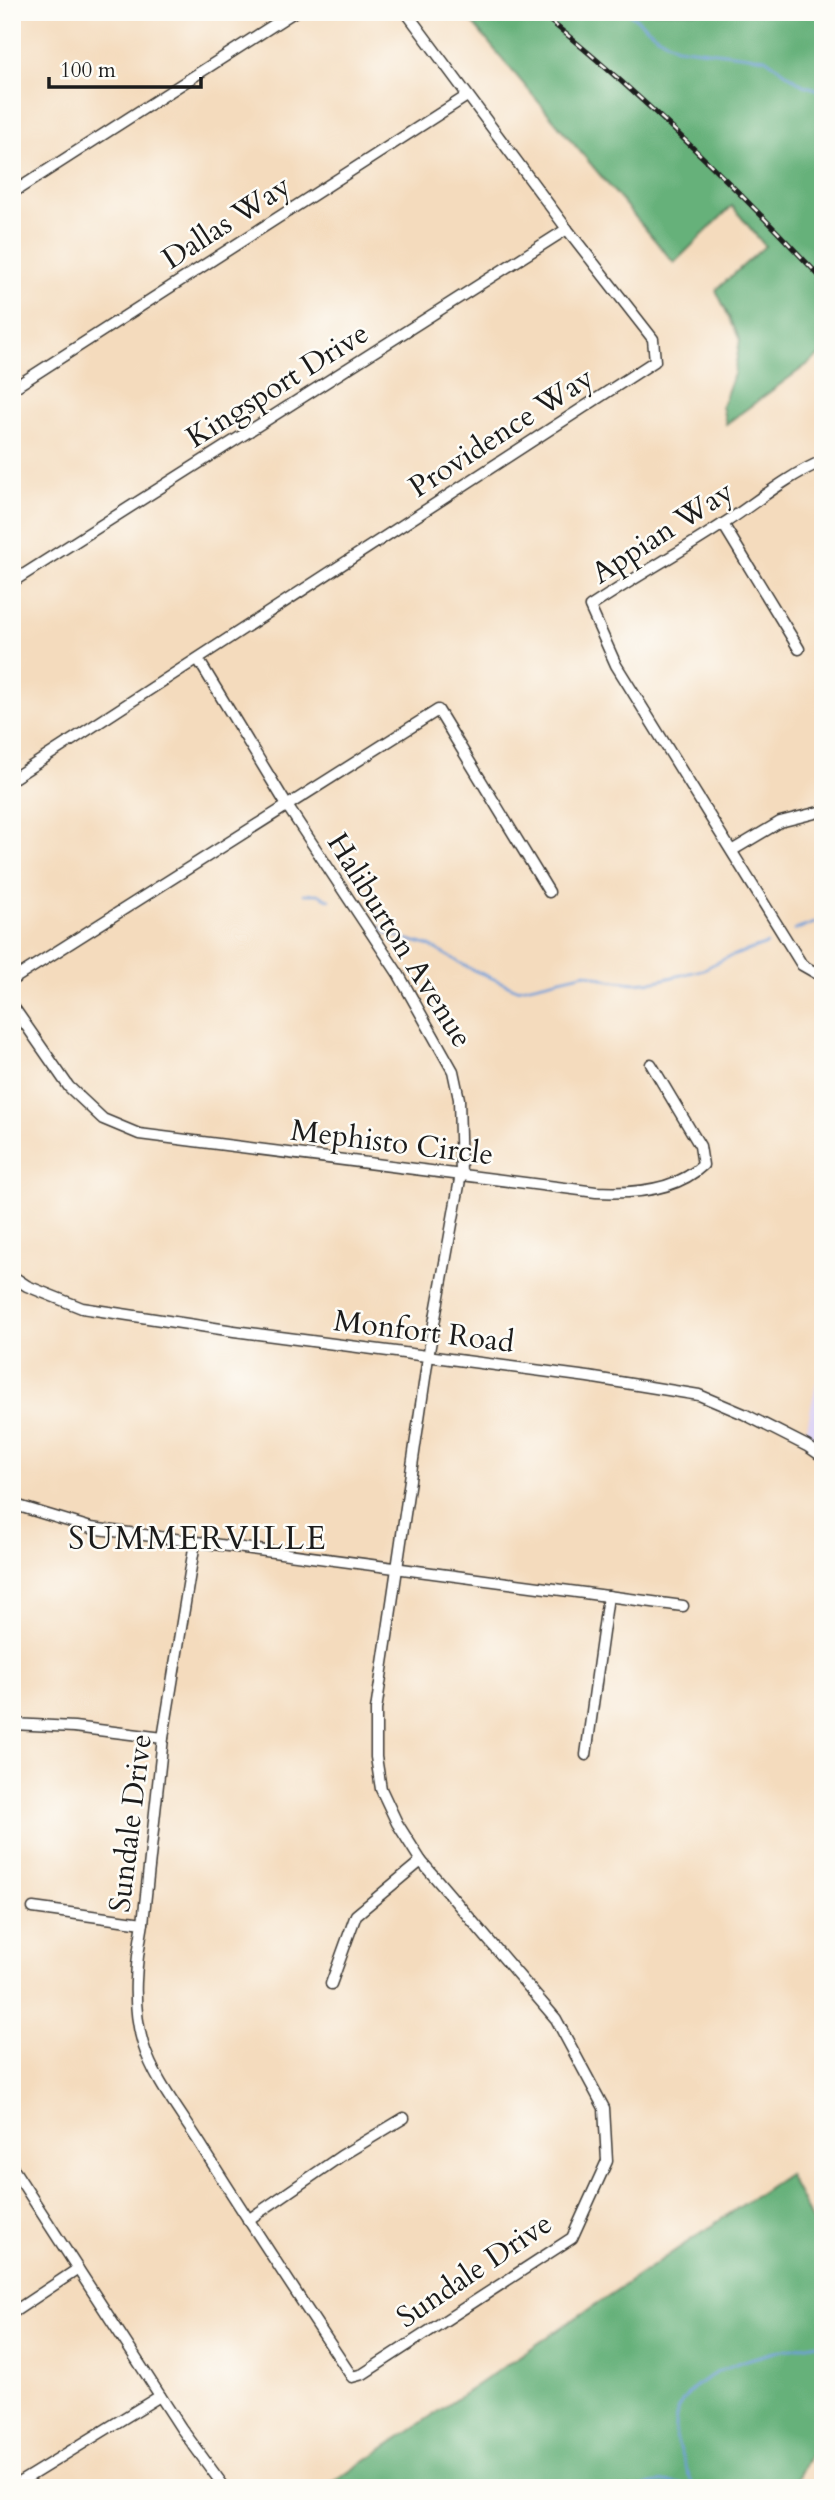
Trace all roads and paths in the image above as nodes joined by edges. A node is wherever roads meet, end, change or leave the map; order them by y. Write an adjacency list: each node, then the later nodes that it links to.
1 (294, 12): 4 (street)
2 (406, 12): 3 (street, Providence Way)
3 (467, 96): 5 (street, Providence Way); 6 (street, Dallas Way)
4 (12, 193)
5 (567, 229): 9 (street, Kingsport Drive); 11 (street, Providence Way)
6 (12, 389)
7 (823, 461): 8 (street, Appian Way)
8 (723, 524): 10 (street); 15 (street, Appian Way)
9 (12, 582)
10 (799, 649)
11 (198, 659): 12 (street, Providence Way); 13 (street, Haliburton Avenue)
12 (12, 779)
13 (288, 807): 16 (street); 18 (street); 21 (street, Haliburton Avenue)
14 (823, 811): 15 (street)
15 (733, 850): 17 (street, Appian Way)
16 (549, 892)
17 (823, 977)
18 (12, 980)
19 (12, 1004): 21 (street, Mephisto Circle)
20 (651, 1063): 21 (street, Mephisto Circle)
21 (461, 1174): 23 (street, Haliburton Avenue)
22 (12, 1276): 23 (street, Monfort Road)
23 (428, 1357): 24 (street, Monfort Road); 27 (street, Sundale Drive)
24 (823, 1457)
25 (12, 1504): 26 (street)
26 (195, 1542): 27 (street); 31 (street, Sundale Drive)
27 (398, 1567): 28 (street); 33 (street, Sundale Drive)
28 (608, 1596): 29 (street); 32 (street)
29 (683, 1606)
30 (12, 1724): 31 (street)
31 (163, 1738): 35 (street, Sundale Drive)
32 (586, 1755)
33 (421, 1861): 36 (street); 39 (street, Sundale Drive)
34 (33, 1908): 35 (street)
35 (143, 1923): 39 (street, Sundale Drive)
36 (331, 1984)
37 (404, 2118): 39 (street)
38 (12, 2167): 40 (street)
39 (248, 2220)
40 (78, 2269): 41 (street); 42 (street)
41 (12, 2313)
42 (160, 2396): 43 (street); 44 (street)
43 (12, 2487)
44 (225, 2488)

